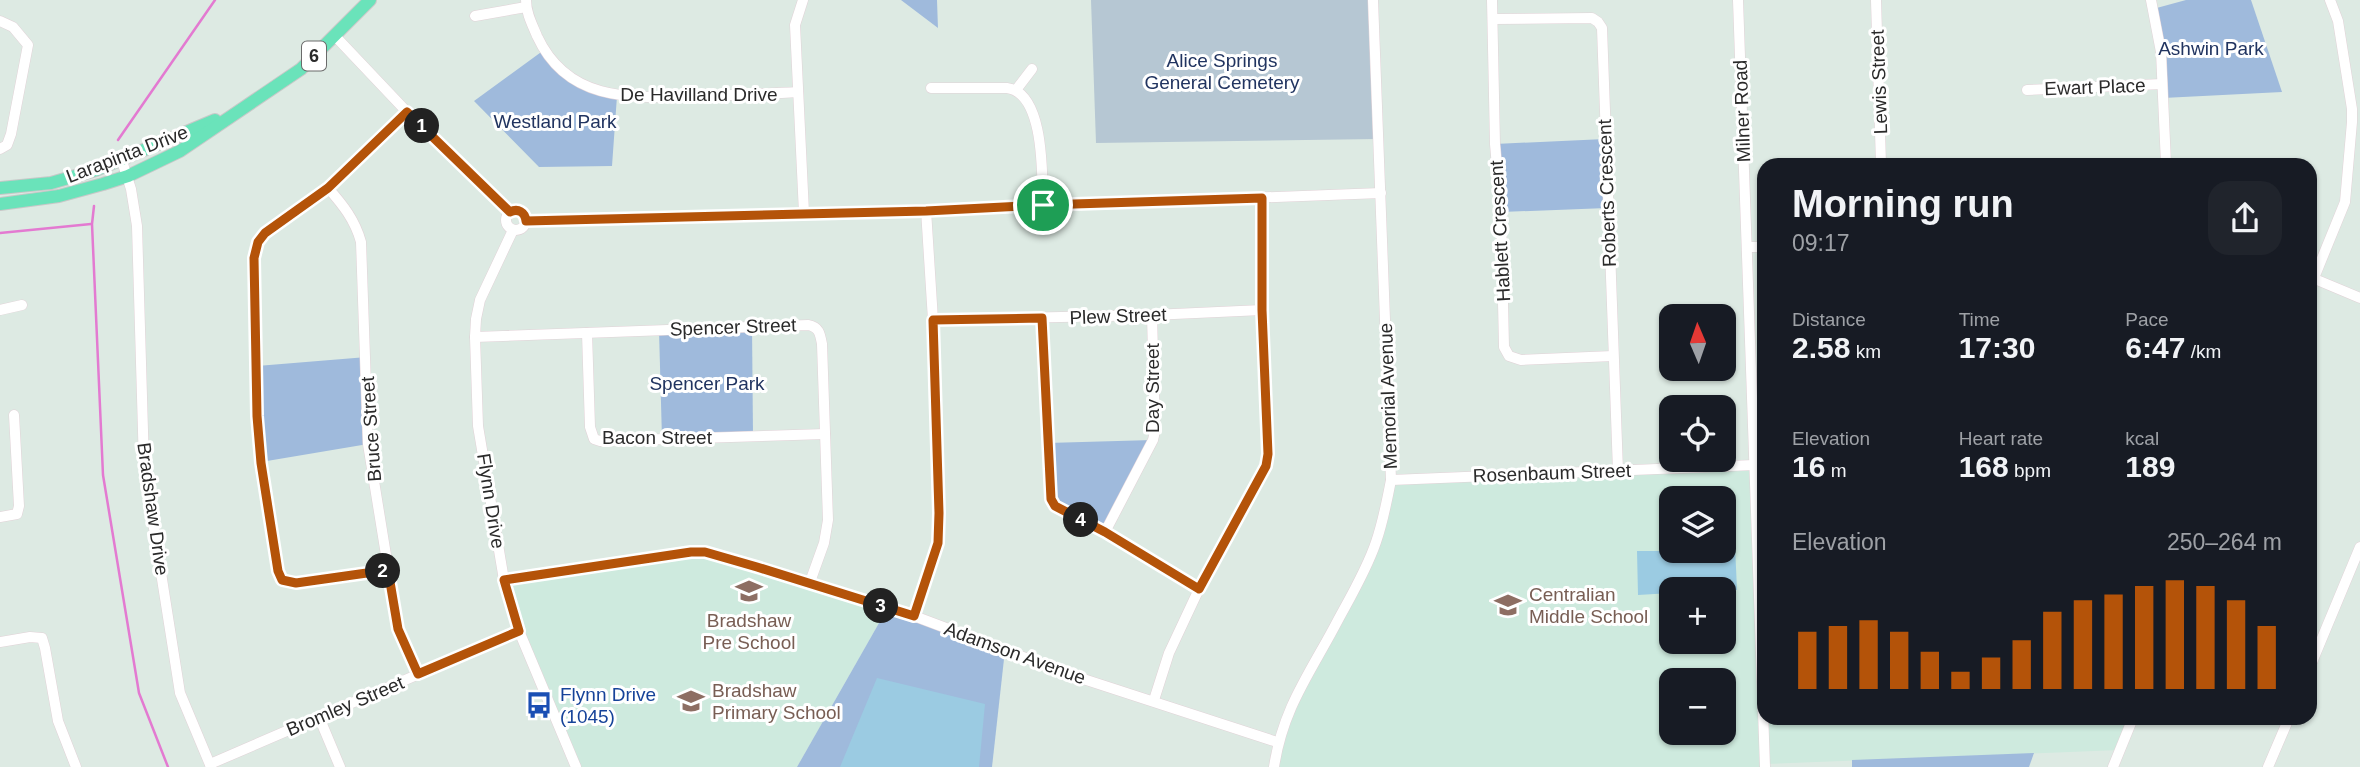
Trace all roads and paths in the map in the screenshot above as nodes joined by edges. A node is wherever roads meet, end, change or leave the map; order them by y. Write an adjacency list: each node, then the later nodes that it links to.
1 (370, 0): 13 (main road, Larapinta Drive / 6)
2 (803, 0): 19 (street, De Havilland Drive)
3 (1373, 0): 29 (street, Memorial Avenue)
4 (1492, 0): 11 (street, Hablett Crescent)
5 (1738, 0): 38 (street, Milner Road)
6 (1876, 0): 23 (street, Lewis Street)
7 (2151, 0): 15 (street)
8 (2330, 0): 40 (street)
9 (526, 3): 10 (street); 19 (street, De Havilland Drive)
10 (475, 16)
11 (1493, 19): 51 (street, Roberts Crescent); 51 (street, Hablett Crescent)
12 (0, 21): 22 (street)
13 (335, 36): 20 (main road, Larapinta Drive / 6); 21 (street)
14 (1032, 69): 17 (street)
15 (2162, 84): 18 (street, Ewart Place); 24 (street)
16 (931, 88): 17 (street)
17 (1016, 90): 32 (street)
18 (2027, 90)
19 (798, 93): 35 (street, De Havilland Drive)
20 (250, 104): 25 (main road, Larapinta Drive / 6); 26 (main road, Larapinta Drive / 6)
21 (407, 112): 28 (street); 34 (street)
22 (0, 149)
23 (1881, 158)
24 (2165, 158)
25 (122, 161): 26 (street, Bradshaw Drive); 27 (main road, Larapinta Drive / 6)
26 (128, 176): 31 (main road, Larapinta Drive / 6); 78 (street, Bradshaw Drive)
27 (0, 188)
28 (328, 188): 63 (street, Bruce Street); 63 (street)
29 (1381, 193): 30 (street); 58 (street, Memorial Avenue)
30 (1262, 198): 32 (street); 45 (street)
31 (0, 204)
32 (1043, 205): 33 (street)
33 (926, 211): 35 (street); 48 (street)
34 (510, 212): 36 (street); 37 (street)
35 (804, 213): 36 (street)
36 (526, 221): 37 (street)
37 (513, 230): 50 (street, Flynn Drive)
38 (1748, 247): 39 (street); 52 (street, Milner Road)
39 (1757, 247)
40 (2317, 266)
41 (2317, 279): 42 (street)
42 (2360, 298)
43 (22, 305): 44 (street)
44 (0, 310)
45 (1262, 310): 46 (street, Plew Street); 66 (street)
46 (1152, 315): 47 (street, Plew Street); 60 (street, Day Street)
47 (1042, 318): 48 (street, Plew Street); 60 (street)
48 (933, 320): 67 (street)
49 (587, 333): 50 (street, Spencer Street); 55 (street, Bacon Street); 55 (street, Spencer Street)
50 (474, 337): 64 (street, Flynn Drive)
51 (1613, 356): 57 (street, Roberts Crescent)
52 (1752, 389): 53 (street); 56 (street, Milner Road)
53 (1757, 389)
54 (14, 415): 59 (street)
55 (825, 434): 65 (street, Spencer Street)
56 (1754, 465): 57 (street, Rosenbaum Street); 61 (street, Milner Road)
57 (1618, 471): 58 (street, Rosenbaum Street)
58 (1391, 480): 77 (street, Memorial Avenue)
59 (0, 517)
60 (1105, 532): 66 (street)
61 (1757, 547)
62 (2360, 547): 70 (street)
63 (388, 570): 71 (street, Bruce Street)
64 (504, 580): 65 (street, Adamson Avenue); 68 (street, Flynn Drive)
65 (810, 582): 67 (street, Adamson Avenue)
66 (1199, 589): 72 (street)
67 (914, 616): 72 (street, Adamson Avenue)
68 (519, 631): 71 (street, Bromley Street); 81 (street, Flynn Drive)
69 (0, 642): 79 (street)
70 (2317, 650)
71 (418, 674): 73 (street, Bromley Street)
72 (1154, 700): 77 (street, Adamson Avenue)
73 (319, 717): 78 (street, Bromley Street); 80 (street)
74 (1763, 725): 83 (street, Milner Road)
75 (2130, 725): 84 (street)
76 (2286, 725): 85 (street)
77 (1277, 742): 82 (street, Memorial Avenue)
78 (210, 765)
79 (76, 767)
80 (340, 767)
81 (576, 767)
82 (1274, 767)
83 (1765, 767)
84 (2113, 767)
85 (2268, 767)

